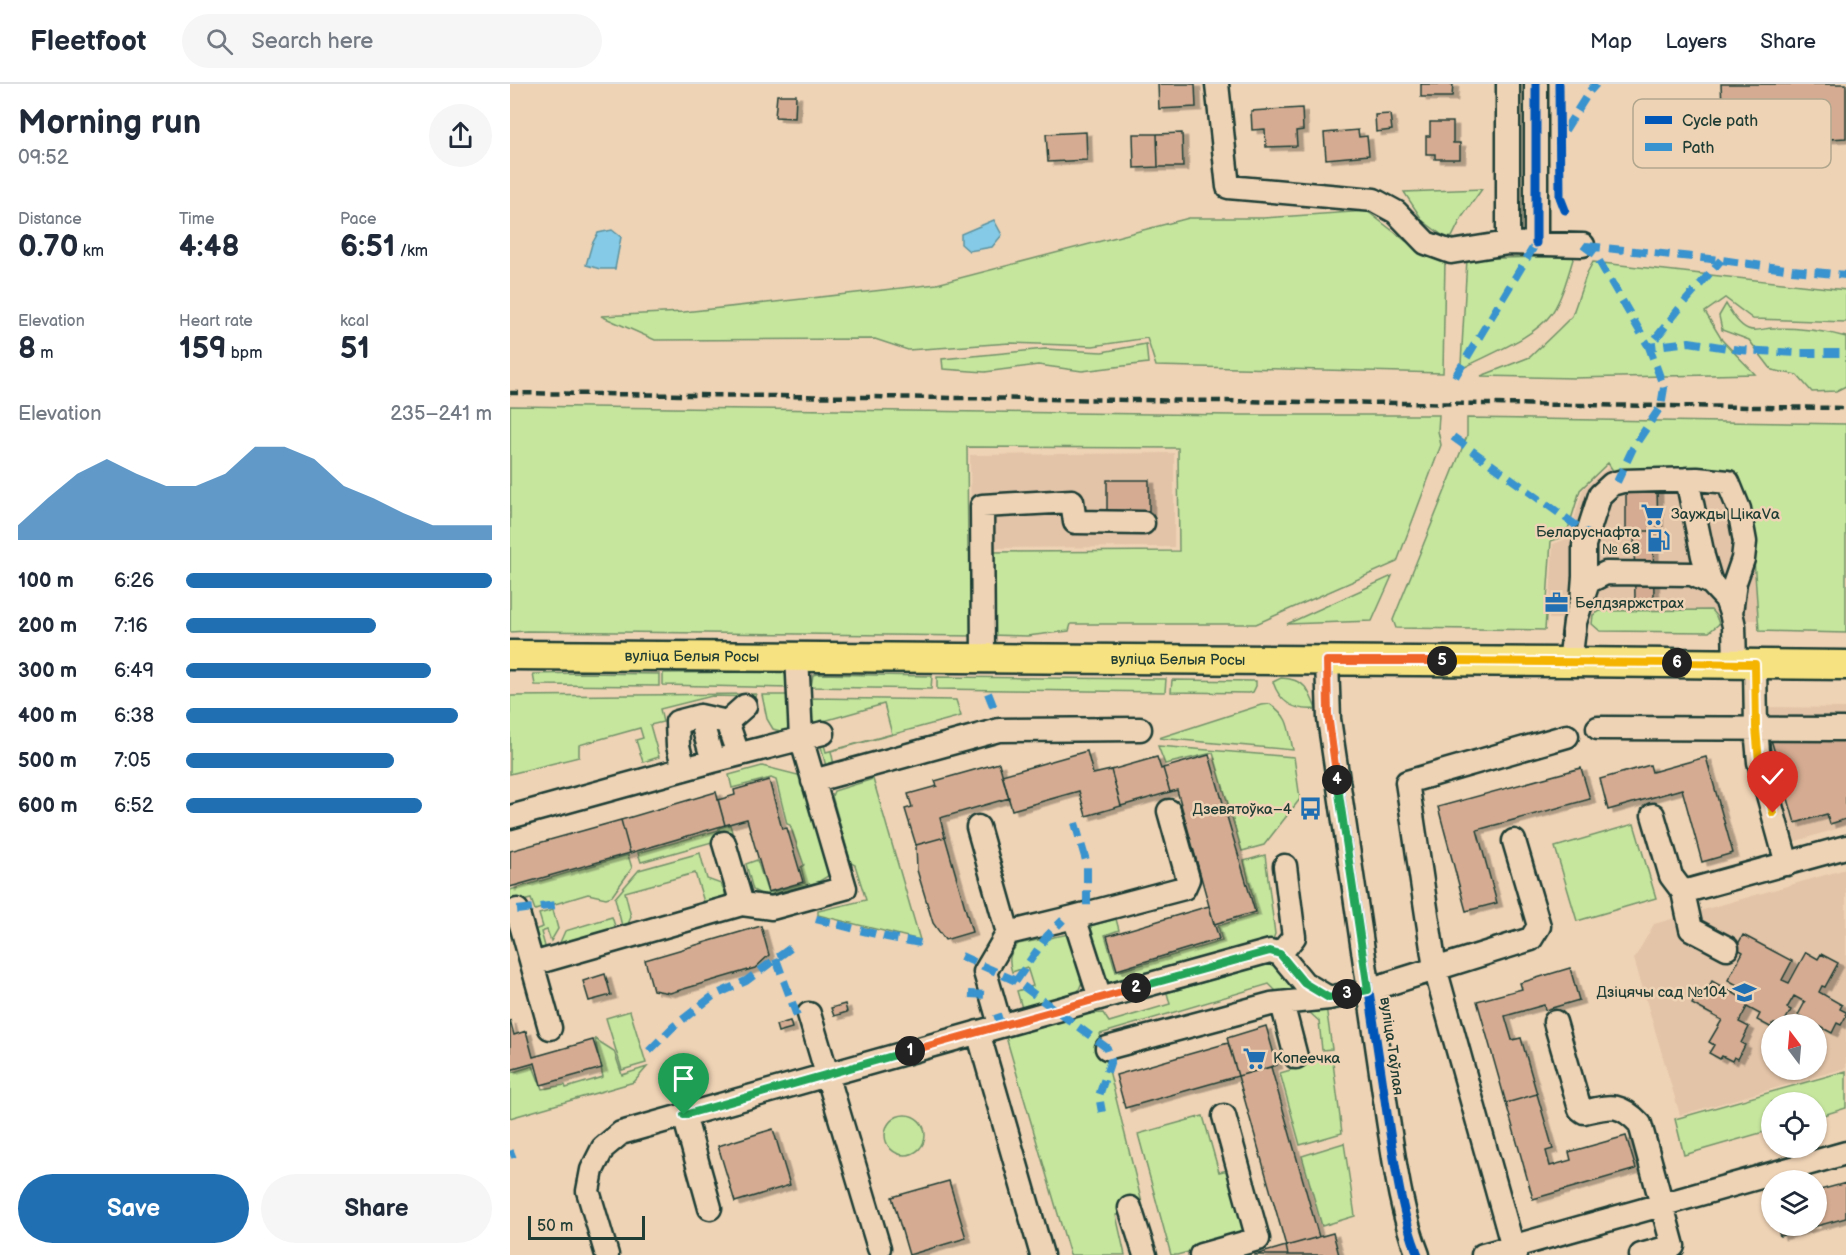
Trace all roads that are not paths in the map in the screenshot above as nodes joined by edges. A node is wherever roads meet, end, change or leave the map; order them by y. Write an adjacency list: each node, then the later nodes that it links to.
1 (1217, 84): 4 (street)
2 (1508, 84): 4 (street)
3 (1536, 84): 5 (street)
4 (1508, 243): 5 (street)
5 (1536, 243): 6 (street)
6 (1583, 245)
7 (1687, 479): 9 (street); 10 (street); 11 (street)
8 (1143, 523): 14 (street)
9 (1711, 583): 10 (street); 11 (street)
10 (1581, 602): 16 (street)
11 (1731, 613): 17 (street)
12 (510, 655): 13 (main road, вуліца Белыя Росы)
13 (797, 656): 14 (main road, вуліца Белыя Росы); 29 (street)
14 (983, 657): 15 (main road, вуліца Белыя Росы)
15 (1327, 661): 16 (main road, вуліца Белыя Росы); 53 (street, вуліца Таўлая)
16 (1570, 662): 17 (main road, вуліца Белыя Росы)
17 (1745, 664): 18 (main road, вуліца Белыя Росы); 23 (street)
18 (1846, 665)
19 (745, 706): 21 (street)
20 (700, 716): 21 (street); 28 (street); 30 (street)
21 (728, 722): 31 (street)
22 (1598, 728): 23 (street)
23 (1756, 728): 25 (street); 42 (street)
24 (1140, 729): 34 (street)
25 (1843, 729)
26 (823, 733): 29 (street)
27 (1567, 736): 52 (street)
28 (706, 738): 30 (street); 32 (street)
29 (801, 738): 31 (street); 34 (street)
30 (678, 746): 33 (street)
31 (738, 754): 32 (street)
32 (713, 761): 33 (street)
33 (684, 769): 37 (street)
34 (813, 781): 45 (street)
35 (1169, 811): 47 (street)
36 (1653, 814): 44 (street)
37 (510, 817)
38 (978, 827): 48 (street)
39 (1514, 841): 52 (street)
40 (724, 843): 45 (street)
41 (1846, 847): 42 (street)
42 (1786, 864): 44 (street)
43 (1285, 866): 50 (street)
44 (1683, 892): 49 (street)
45 (741, 904): 51 (street)
46 (517, 910): 51 (street)
47 (1074, 917): 48 (street); 54 (street)
48 (1008, 933): 58 (street)
49 (1727, 948)
50 (1280, 954): 54 (street); 55 (street)
51 (532, 964): 60 (street)
52 (1435, 968): 53 (street); 72 (street)
53 (1368, 990): 55 (street); 77 (street, вуліца Таўлая)
54 (1100, 998): 61 (street)
55 (1329, 998): 56 (street)
56 (1282, 1003): 62 (street); 63 (street)
57 (809, 1014): 64 (street)
58 (997, 1014)
59 (1555, 1022): 68 (street)
60 (550, 1028)
61 (978, 1032): 64 (street); 74 (street)
62 (1107, 1048)
63 (1296, 1057)
64 (828, 1075): 65 (street); 71 (street)
65 (684, 1115): 69 (street); 73 (street)
66 (1224, 1116): 76 (street)
67 (1846, 1153): 68 (street)
68 (1662, 1205): 72 (street); 79 (street)
69 (710, 1208)
70 (1130, 1208): 75 (street)
71 (879, 1248)
72 (1514, 1251): 78 (street)
73 (607, 1255)
74 (1042, 1255)
75 (1145, 1255)
76 (1201, 1255)
77 (1418, 1255)
78 (1484, 1255)
79 (1641, 1255)

